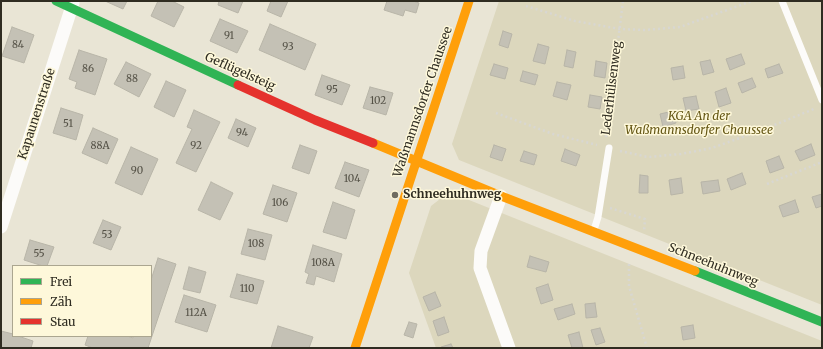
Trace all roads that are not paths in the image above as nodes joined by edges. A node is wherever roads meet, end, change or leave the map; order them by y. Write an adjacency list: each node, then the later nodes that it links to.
1 (56, 1): 4 (street, Geflügelsteig)
2 (469, 1): 7 (street, Waßmannsdorfer Chaussee)
3 (782, 1): 5 (lane)
4 (72, 5): 7 (street, Geflügelsteig); 9 (street, Kapaunenstraße)
5 (822, 100)
6 (607, 148): 10 (lane, Lederhülsenweg)
7 (416, 160): 8 (street, Schneehuhnweg); 12 (street, Waßmannsdorfer Chaussee)
8 (501, 196): 10 (street, Schneehuhnweg); 13 (street)
9 (1, 227)
10 (593, 230): 11 (street, Schneehuhnweg)
11 (822, 322)
12 (355, 348)
13 (508, 348)

